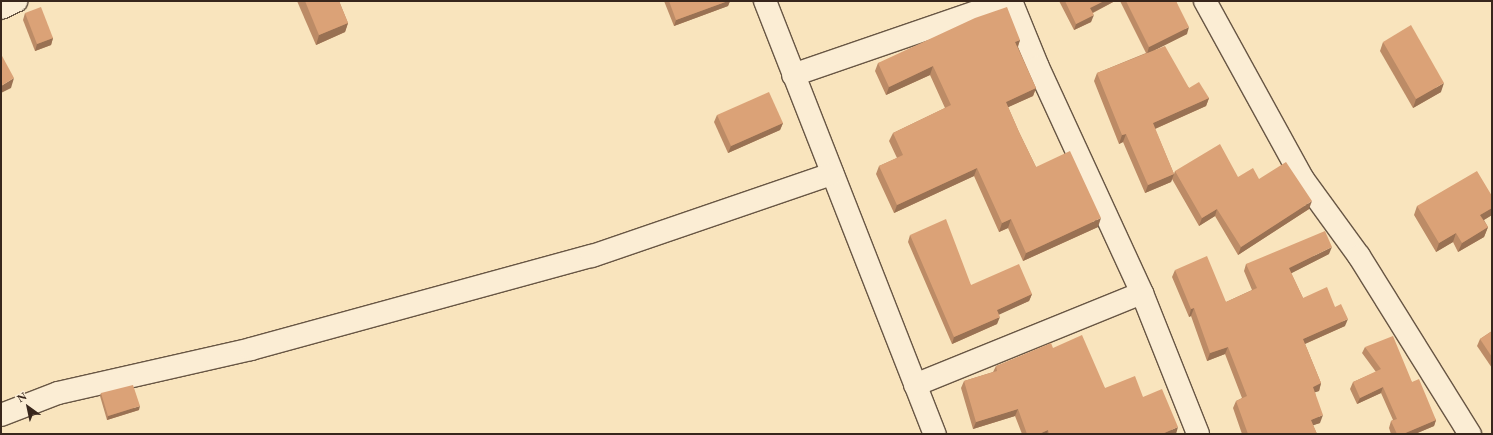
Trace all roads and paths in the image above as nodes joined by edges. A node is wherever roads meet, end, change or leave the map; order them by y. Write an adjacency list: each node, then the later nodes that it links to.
1 (16, 1): 5 (street)
2 (765, 1): 6 (street)
3 (1010, 1): 6 (street); 8 (street)
4 (1205, 1): 13 (street)
5 (1, 8)
6 (793, 75): 7 (street)
7 (832, 174): 9 (street); 10 (street)
8 (1142, 293): 9 (street); 12 (street)
9 (915, 385): 11 (street)
10 (1, 415)
11 (935, 434)
12 (1198, 434)
13 (1470, 434)

